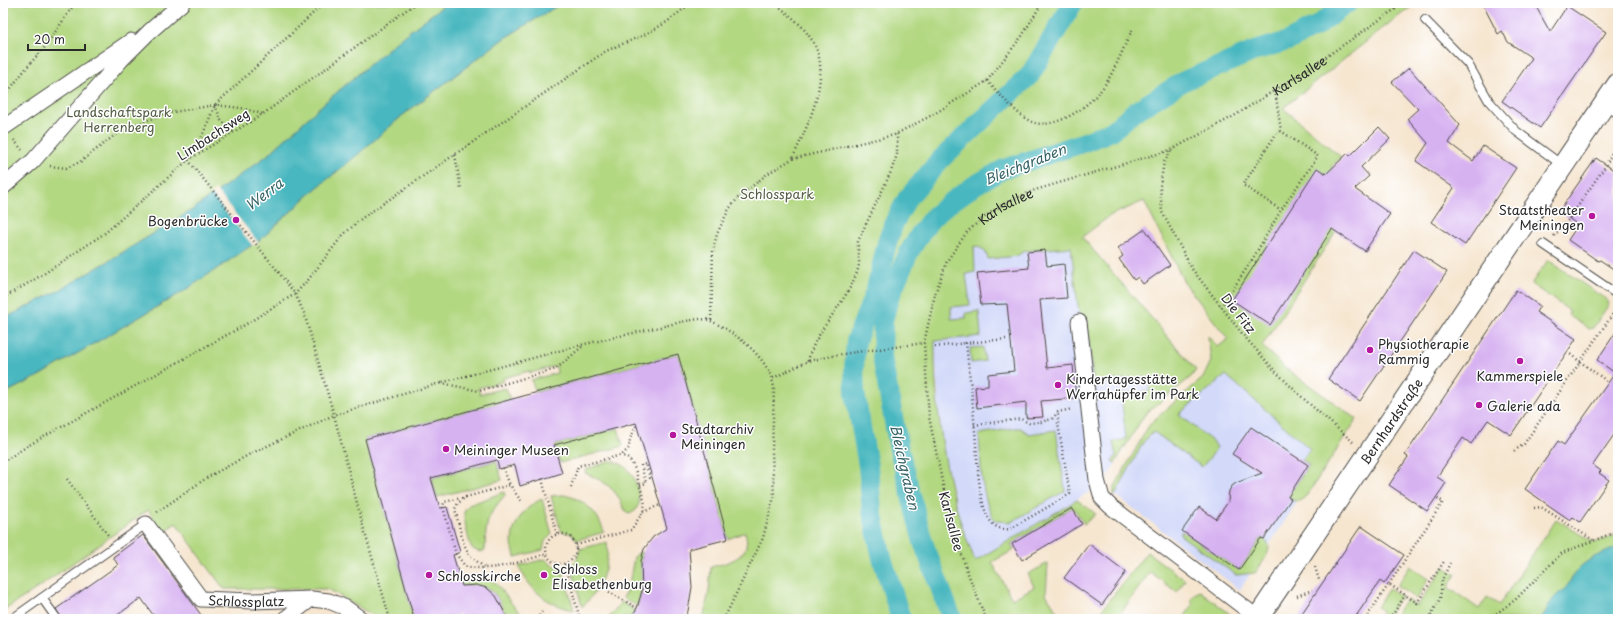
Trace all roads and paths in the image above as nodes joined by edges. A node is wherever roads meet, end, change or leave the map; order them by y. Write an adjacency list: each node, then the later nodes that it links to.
1 (75, 3): 18 (path)
2 (182, 3): 11 (street)
3 (324, 3): 15 (path)
4 (416, 3): 17 (path, Limbachsweg)
5 (691, 3): 24 (path)
6 (774, 3): 25 (path)
7 (1042, 3): 12 (path)
8 (1404, 3): 14 (path, Karlsallee)
9 (1425, 20): 28 (lane)
10 (1133, 28): 12 (path)
11 (149, 32): 18 (street); 27 (street)
12 (986, 81): 21 (path)
13 (1618, 84): 16 (main road, Bernhardstraße)
14 (1275, 90): 19 (path); 23 (path, Karlsallee)
15 (215, 105): 17 (path); 20 (path); 26 (path); 27 (path)
16 (1611, 109): 28 (main road, Bernhardstraße)
17 (263, 114): 20 (path, Limbachsweg)
18 (3, 128): 27 (path)
19 (1281, 131): 31 (path); 31 (path)
20 (233, 132): 26 (path, Limbachsweg)
21 (897, 133): 25 (path); 49 (path)
22 (1618, 140): 32 (path)
23 (1171, 150): 40 (path, Die Fitz); 44 (path, Karlsallee)
24 (454, 155): 30 (path); 36 (path)
25 (792, 159): 41 (path)
26 (188, 160): 36 (path); 38 (path, Limbachsweg)
27 (33, 161): 29 (street)
28 (1562, 165): 59 (main road, Bernhardstraße)
29 (3, 187)
30 (461, 189)
31 (1281, 210): 34 (path)
32 (1570, 219)
33 (1543, 244): 37 (lane)
34 (1252, 260): 35 (path); 40 (path)
35 (1256, 262)
36 (295, 294): 55 (path); 61 (path)
37 (1618, 295)
38 (3, 298)
39 (1618, 306): 58 (path)
40 (1222, 307): 59 (path, Die Fitz)
41 (711, 320): 46 (path); 50 (path)
42 (1079, 322): 53 (street)
43 (1006, 338): 45 (path)
44 (924, 343): 49 (path); 105 (path, Karlsallee)
45 (966, 343): 47 (path); 56 (path)
46 (585, 344): 52 (path); 52 (path)
47 (934, 347)
48 (1567, 352): 51 (path, bridge)
49 (808, 361): 50 (path)
50 (773, 378): 104 (path)
51 (1608, 382)
52 (440, 383): 55 (path)
53 (1088, 405): 54 (path); 96 (street)
54 (1058, 412): 56 (path); 56 (path)
55 (334, 415): 75 (path); 101 (path)
56 (974, 425)
57 (636, 426): 60 (path)
58 (1514, 451)
59 (1368, 454): 96 (main road, Bernhardstraße)
60 (622, 455): 67 (path); 68 (path)
61 (3, 462)
62 (503, 468): 66 (path)
63 (652, 478): 67 (path)
64 (67, 479): 82 (path)
65 (542, 479): 79 (path)
66 (510, 485): 69 (path); 71 (path)
67 (640, 485): 74 (path)
68 (571, 487)
69 (466, 497): 76 (path); 87 (path)
70 (1436, 497): 88 (path)
71 (521, 501)
72 (660, 505): 74 (path)
73 (1534, 508): 80 (path)
74 (643, 512): 81 (path)
75 (146, 524): 82 (lane); 92 (street, Schlossplatz)
76 (450, 531): 78 (path); 87 (path)
77 (1618, 531): 80 (path)
78 (446, 532)
79 (557, 534): 81 (path); 83 (path)
80 (1594, 540): 110 (path)
81 (576, 545): 86 (path)
82 (116, 546): 91 (lane)
83 (547, 554): 86 (path); 87 (path)
84 (1445, 560): 90 (path)
85 (1450, 563): 109 (path)
86 (565, 564): 103 (path)
87 (485, 568)
88 (1389, 584): 90 (path); 107 (path)
89 (609, 592): 93 (path)
90 (1406, 595): 108 (path)
91 (42, 598): 97 (lane); 98 (lane)
92 (310, 599): 99 (street, Schlossplatz); 100 (street, Schlossplatz)
93 (637, 608)
94 (542, 612): 102 (path)
95 (1357, 615): 106 (path)
96 (1258, 618)
97 (12, 619)
98 (57, 619)
99 (285, 619)
100 (361, 619)
101 (390, 619)
102 (537, 619)
103 (580, 619)
104 (724, 619)
105 (986, 619)
106 (1362, 619)
107 (1365, 619)
108 (1390, 619)
109 (1429, 619)
110 (1477, 619)

